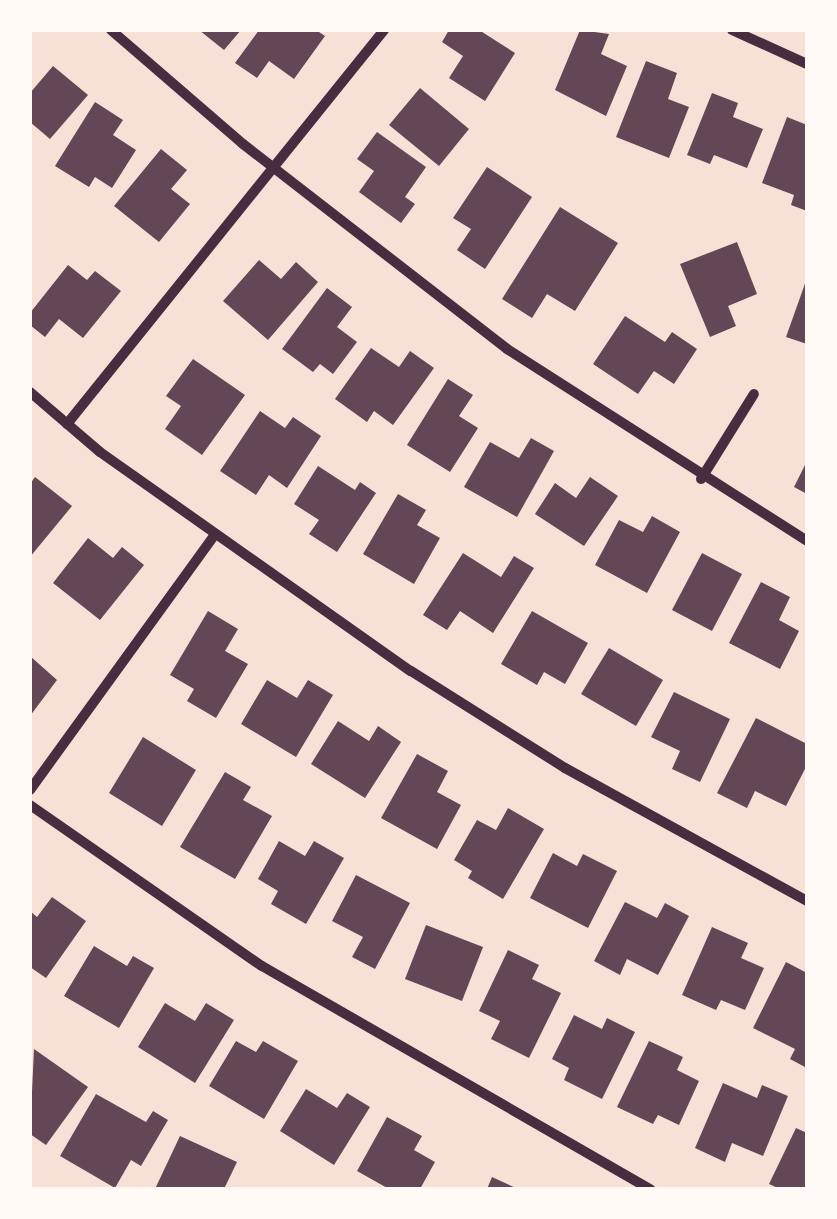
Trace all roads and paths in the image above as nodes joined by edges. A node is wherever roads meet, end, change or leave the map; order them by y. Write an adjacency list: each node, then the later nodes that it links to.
1 (111, 30): 6 (street)
2 (384, 30): 6 (street)
3 (732, 30): 4 (street)
4 (756, 35): 5 (street)
5 (807, 64)
6 (276, 169): 9 (street); 10 (street)
7 (30, 392): 9 (street)
8 (754, 394): 10 (street)
9 (67, 424): 11 (street)
10 (701, 478): 12 (street)
11 (214, 536): 13 (street); 15 (street)
12 (807, 542)
13 (30, 790)
14 (30, 805): 16 (street)
15 (807, 901)
16 (650, 1189)

